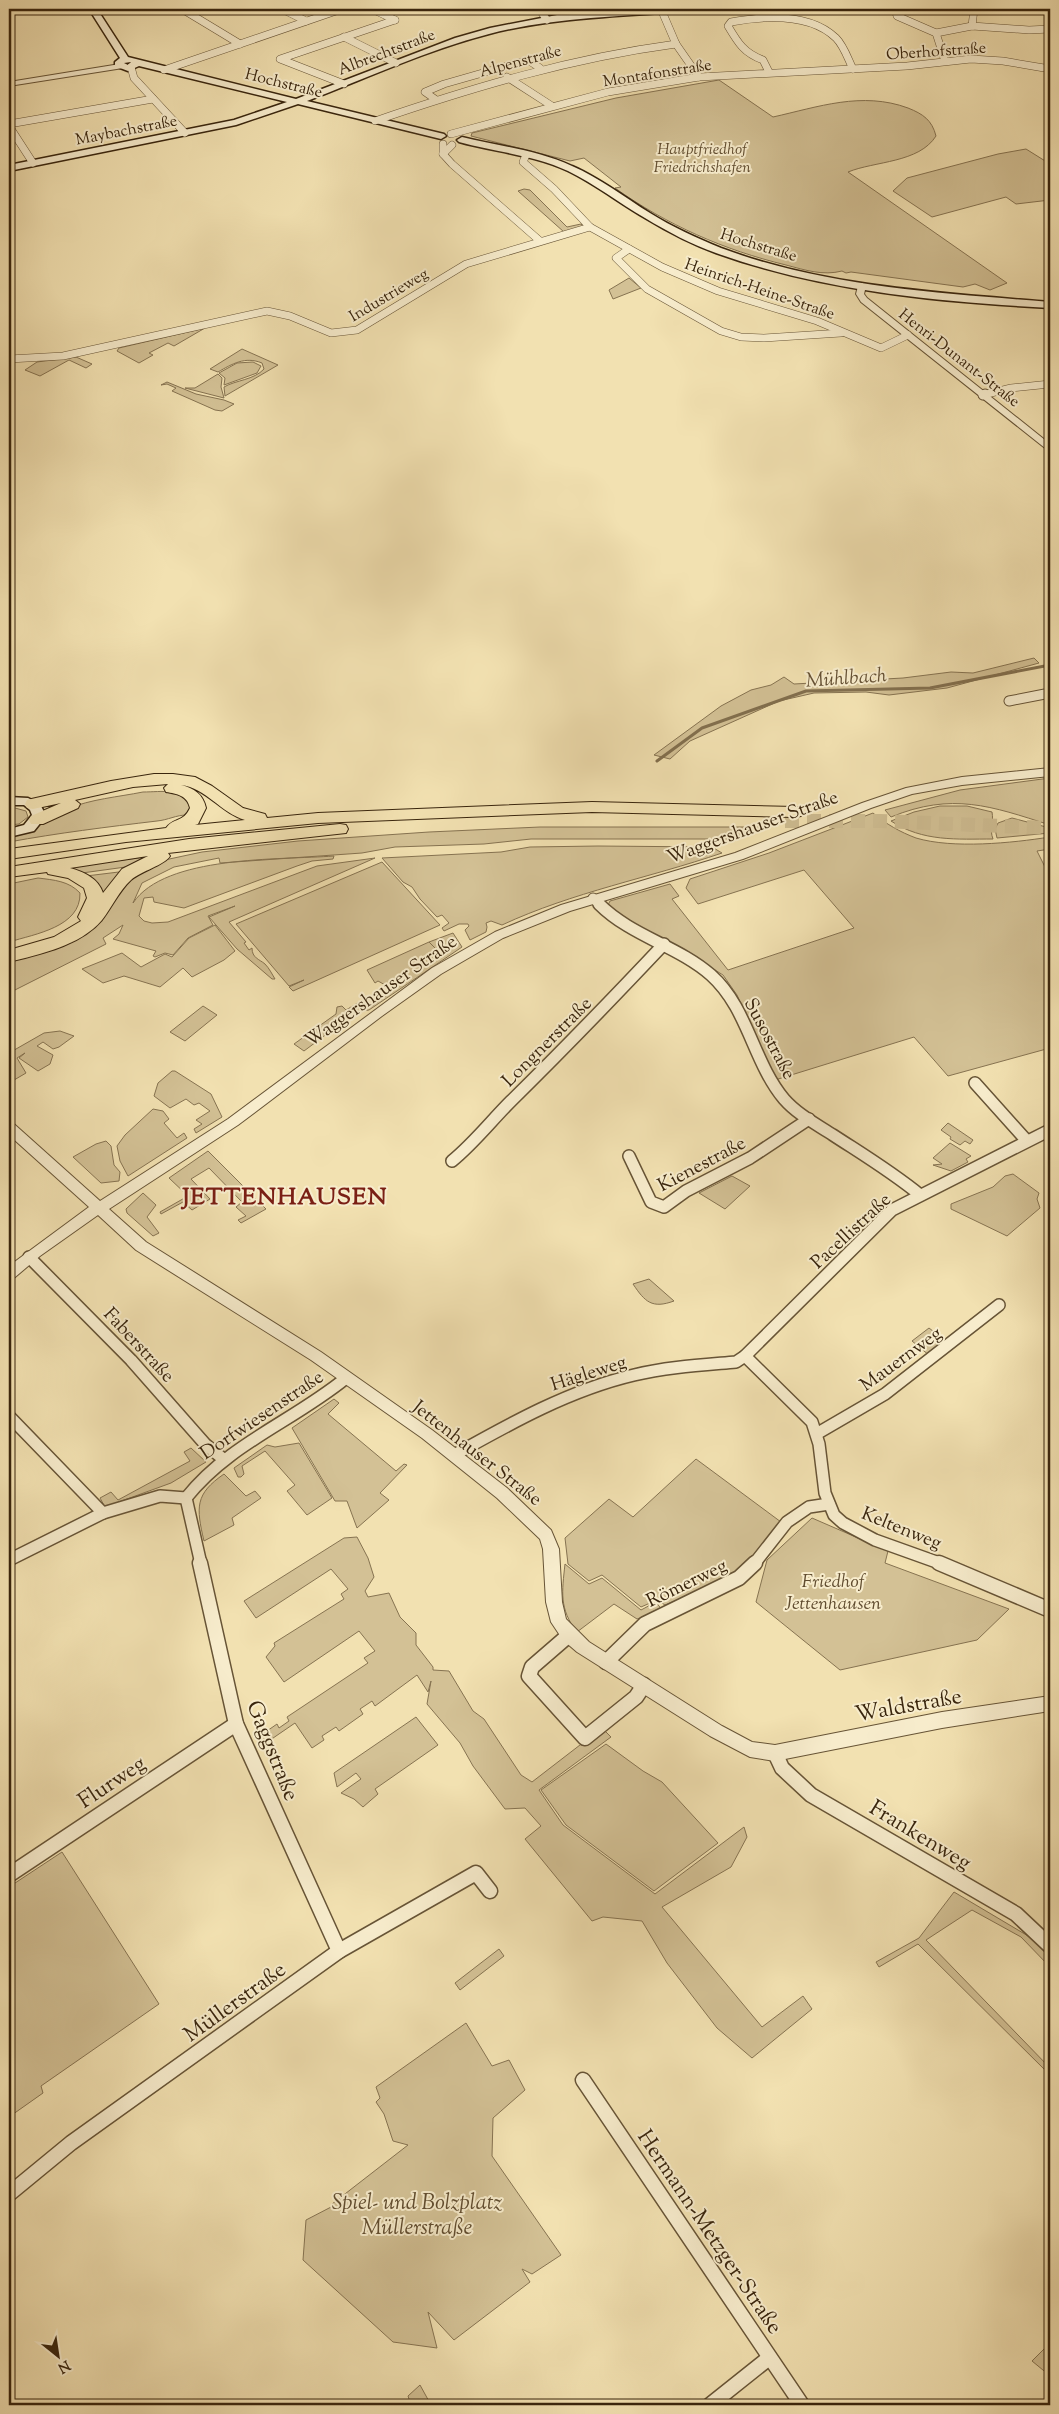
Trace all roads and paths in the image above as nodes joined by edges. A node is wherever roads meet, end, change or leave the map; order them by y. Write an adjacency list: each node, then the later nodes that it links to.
1 (92, 9): 24 (main road)
2 (182, 9): 20 (street)
3 (282, 9): 14 (street)
4 (342, 9): 14 (street)
5 (372, 9): 19 (street)
6 (439, 9): 7 (street)
7 (451, 9)
8 (539, 9): 15 (street)
9 (650, 9): 15 (main road, Albrechtstraße)
10 (661, 9): 11 (main road, Albrechtstraße); 15 (main road, Albrechtstraße); 21 (street)
11 (674, 9)
12 (895, 9): 18 (street)
13 (974, 9): 16 (street)
14 (306, 20): 20 (street)
15 (547, 20): 23 (main road, Albrechtstraße)
16 (972, 26): 17 (street); 18 (street)
17 (1050, 29)
18 (936, 33): 22 (street)
19 (344, 38): 23 (street); 33 (street)
20 (240, 44): 27 (street)
21 (676, 44): 25 (street, Alpenstraße); 31 (street)
22 (944, 61): 26 (street, Oberhofstraße); 28 (street, Oberhofstraße)
23 (396, 63): 33 (main road, Albrechtstraße)
24 (128, 64): 27 (main road, Hochstraße); 32 (street); 34 (street)
25 (540, 68): 30 (street, Alpenstraße); 35 (street)
26 (853, 69): 29 (street, Montafonstraße); 29 (street)
27 (164, 70): 36 (main road, Hochstraße)
28 (1050, 70)
29 (769, 72): 31 (street, Montafonstraße)
30 (507, 77): 35 (street, Alpenstraße); 37 (street)
31 (699, 77): 37 (street, Montafonstraße)
32 (9, 84)
33 (344, 84): 36 (main road, Albrechtstraße)
34 (152, 99): 39 (street); 40 (street)
35 (435, 99): 38 (street, Alpenstraße)
36 (296, 102): 38 (main road, Hochstraße); 40 (main road, Maybachstraße)
37 (552, 106): 41 (street, Montafonstraße)
38 (375, 121): 41 (main road, Hochstraße)
39 (9, 125): 43 (street)
40 (184, 132): 43 (main road, Maybachstraße)
41 (450, 141): 42 (main road, Hochstraße); 46 (street)
42 (526, 155): 45 (street, Heinrich-Heine-Straße); 48 (main road, Hochstraße)
43 (33, 162): 44 (main road, Maybachstraße)
44 (9, 166)
45 (590, 227): 46 (street, Industrieweg); 47 (street, Heinrich-Heine-Straße)
46 (540, 241): 52 (street, Industrieweg)
47 (629, 249): 50 (street, Heinrich-Heine-Straße); 50 (street)
48 (862, 286): 49 (main road, Hochstraße); 51 (street, Henri-Dunant-Straße)
49 (1050, 305)
50 (846, 333): 51 (street, Heinrich-Heine-Straße)
51 (908, 335): 54 (street, Henri-Dunant-Straße)
52 (9, 359)
53 (1050, 384): 54 (street)
54 (984, 395): 55 (street, Henri-Dunant-Straße)
55 (1050, 449)
56 (1050, 693): 57 (street)
57 (1009, 701)
58 (1050, 772): 69 (street, Waggershauser Straße)
59 (9, 801): 60 (main road)
60 (33, 804): 61 (highway); 62 (main road)
61 (318, 818): 64 (highway); 65 (highway)
62 (37, 820): 63 (main road); 64 (highway)
63 (9, 833)
64 (126, 837): 66 (highway)
65 (206, 842): 67 (highway); 72 (highway)
66 (9, 854)
67 (30, 869): 68 (highway); 71 (highway)
68 (9, 872)
69 (593, 898): 70 (street, Susostraße); 81 (street, Waggershauser Straße)
70 (664, 944): 74 (street, Susostraße); 79 (street, Longnerstraße)
71 (9, 951)
72 (9, 956)
73 (975, 1083): 77 (street)
74 (809, 1119): 78 (street, Kienestraße); 80 (street, Susostraße)
75 (9, 1128): 81 (street, Jettenhauser Straße)
76 (1050, 1130): 77 (street, Pacellistraße)
77 (1027, 1141): 80 (street, Pacellistraße)
78 (629, 1156)
79 (452, 1161)
80 (920, 1195): 85 (street, Pacellistraße)
81 (100, 1207): 82 (street, Waggershauser Straße); 86 (street, Jettenhauser Straße)
82 (29, 1257): 83 (street, Waggershauser Straße); 90 (street, Faberstraße)
83 (9, 1274)
84 (999, 1305): 88 (street, Mauernweg)
85 (745, 1356): 88 (street, Keltenweg); 89 (street, Hägleweg)
86 (346, 1378): 89 (street, Jettenhauser Straße); 90 (street, Dorfwiesenstraße)
87 (9, 1416): 93 (street)
88 (818, 1433): 92 (street, Keltenweg)
89 (454, 1455): 96 (street, Jettenhauser Straße)
90 (222, 1458): 91 (street, Dorfwiesenstraße)
91 (186, 1498): 93 (street); 100 (street, Gaggstraße)
92 (829, 1504): 95 (street, Keltenweg); 97 (street, Römerweg)
93 (103, 1513): 94 (street)
94 (9, 1560)
95 (1050, 1610)
96 (569, 1635): 97 (street, Jettenhauser Straße); 98 (street)
97 (606, 1662): 98 (street, Jettenhauser Straße)
98 (644, 1686): 101 (street, Jettenhauser Straße)
99 (1050, 1704): 101 (street, Waldstraße)
100 (236, 1724): 102 (street, Flurweg); 105 (street, Gaggstraße)
101 (776, 1753): 104 (street, Frankenweg)
102 (9, 1874)
103 (490, 1891): 105 (street, Müllerstraße)
104 (1050, 1946)
105 (339, 1951): 107 (street, Müllerstraße)
106 (583, 2080): 108 (street, Hermann-Metzger-Straße)
107 (9, 2194)
108 (769, 2358): 109 (street); 110 (street, Hermann-Metzger-Straße)
109 (710, 2405)
110 (802, 2405)

